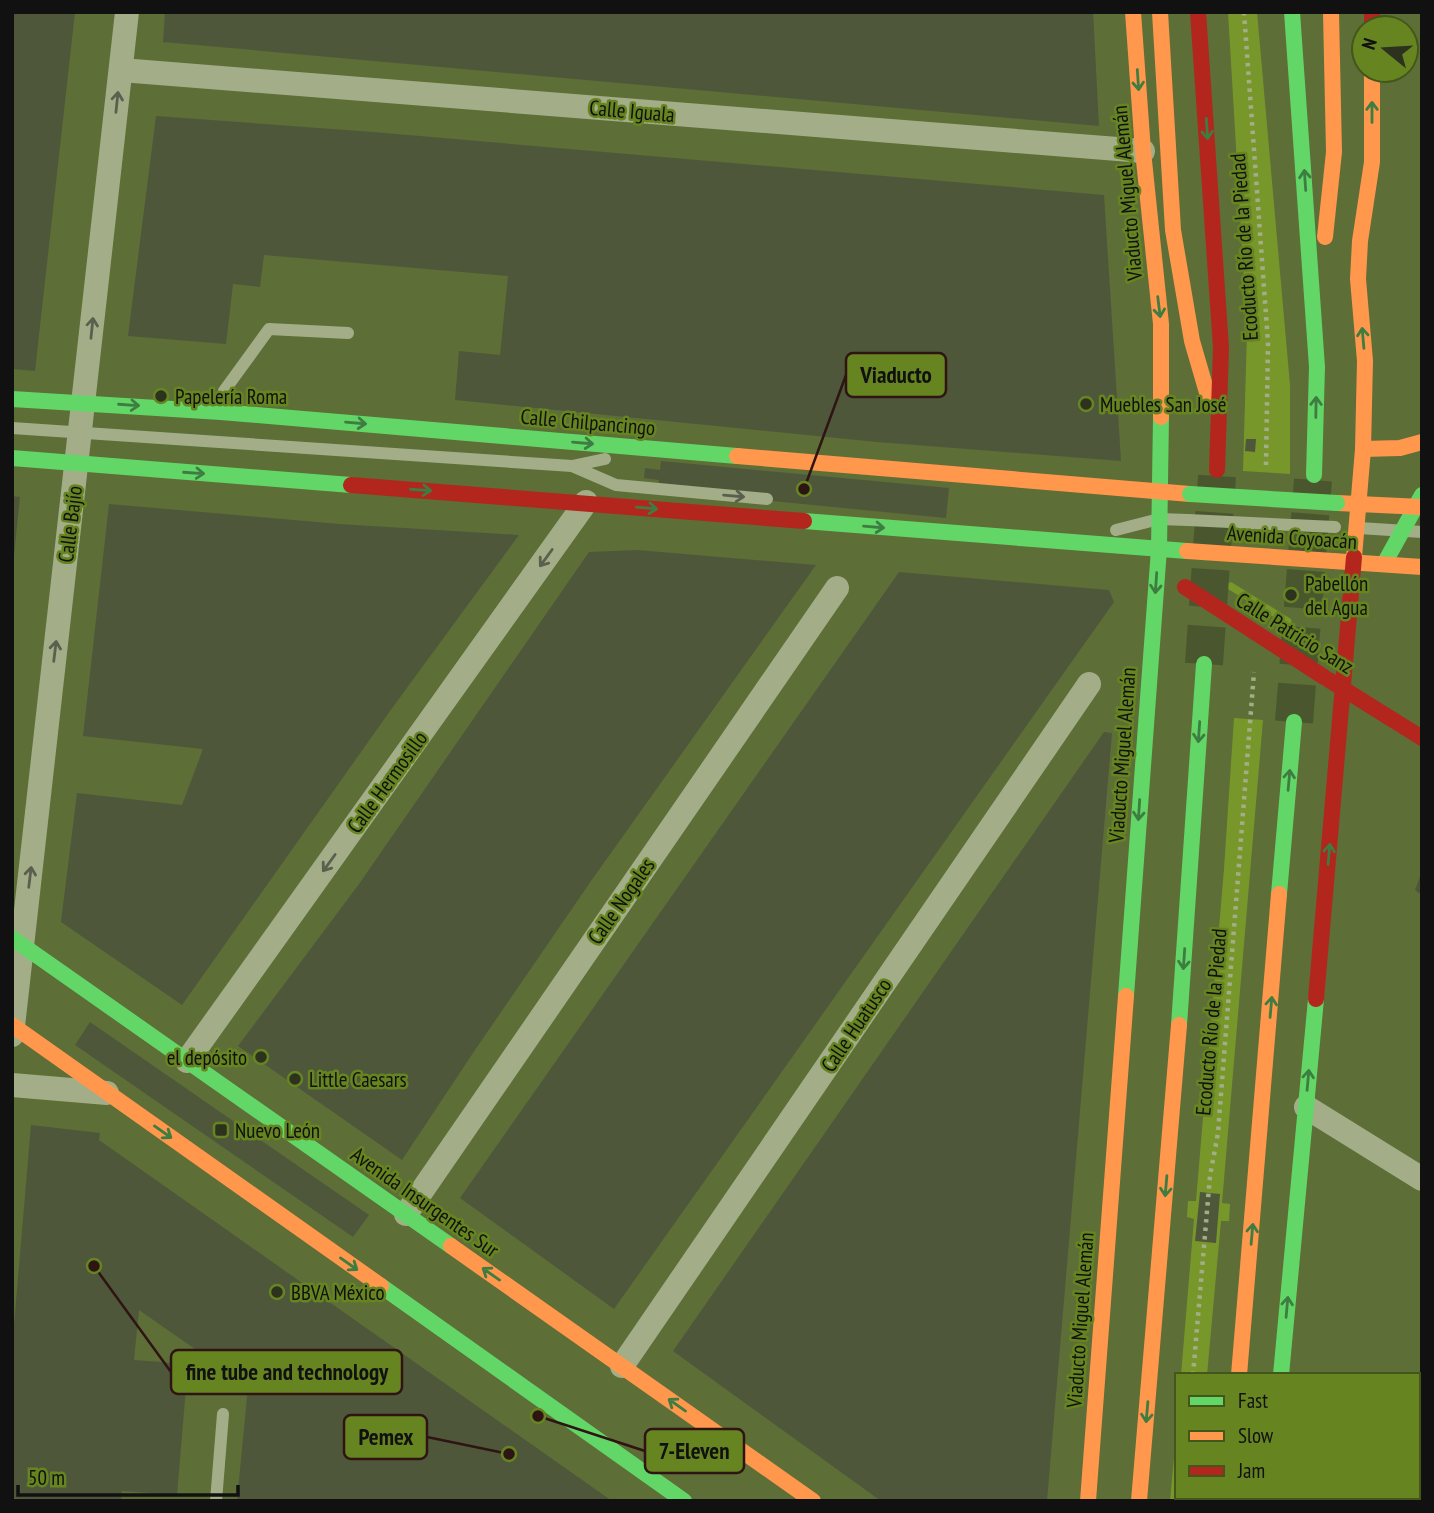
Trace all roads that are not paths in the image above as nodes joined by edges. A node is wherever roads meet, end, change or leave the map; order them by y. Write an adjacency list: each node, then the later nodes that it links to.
1 (127, 12): 7 (street, Calle Bajío)
2 (1133, 12): 9 (main road, Viaducto Miguel Alemán, one-way to 9)
3 (1160, 12): 17 (main road)
4 (1198, 12): 17 (main road, one-way to 17)
5 (1292, 12): 10 (main road, one-way to 5)
6 (1331, 12): 10 (main road)
7 (121, 70): 9 (street, Calle Iguala); 13 (street, Calle Bajío, one-way to 7)
8 (1372, 84): 19 (main road, one-way to 8)
9 (1143, 151): 25 (main road, Viaducto Miguel Alemán, one-way to 25)
10 (1314, 304): 24 (main road, one-way to 10)
11 (348, 333): 14 (lane)
12 (12, 399): 13 (main road, Calle Chilpancingo)
13 (84, 402): 14 (main road, Calle Chilpancingo, one-way to 14); 16 (street, Calle Bajío)
14 (222, 412): 25 (main road, Calle Chilpancingo, one-way to 25)
15 (12, 428): 16 (lane)
16 (80, 431): 21 (street, Calle Bajío); 22 (lane)
17 (1220, 435): 23 (main road)
18 (1422, 442): 19 (main road)
19 (1363, 449): 30 (main road)
20 (12, 458): 21 (main road)
21 (77, 464): 27 (main road, one-way to 27); 47 (street, Calle Bajío, one-way to 21)
22 (572, 466): 26 (lane, one-way to 26); 28 (lane)
23 (1217, 470)
24 (1314, 475)
25 (1160, 492): 30 (main road, Avenida Coyoacán, bridge); 32 (main road, Viaducto Miguel Alemán)
26 (780, 500)
27 (586, 502): 37 (main road, one-way to 37); 50 (street, Calle Hermosillo, one-way to 50)
28 (1122, 502)
29 (1420, 503): 30 (main road, Avenida Coyoacán); 35 (main road)
30 (1359, 504): 33 (main road)
31 (1134, 508): 32 (lane)
32 (1159, 519): 33 (lane, bridge); 34 (lane); 37 (main road, Viaducto Miguel Alemán)
33 (1357, 528): 35 (lane); 38 (main road)
34 (1106, 529)
35 (1402, 531): 36 (lane); 39 (main road)
36 (1422, 532)
37 (1159, 549): 38 (main road, Avenida Coyoacán, bridge); 44 (main road, Calle Patricio Sanz, bridge); 65 (main road, Viaducto Miguel Alemán, one-way to 65)
38 (1353, 562): 39 (main road, Avenida Coyoacán); 44 (main road)
39 (1384, 564): 40 (main road, Avenida Coyoacán)
40 (1422, 567)
41 (837, 588): 55 (street, Calle Nogales)
42 (1204, 664): 66 (main road, one-way to 66)
43 (1089, 684): 56 (street, Calle Huatusco)
44 (1344, 689): 46 (main road, Calle Patricio Sanz); 53 (main road, one-way to 44)
45 (1294, 722): 57 (main road, one-way to 45)
46 (1422, 738)
47 (17, 942): 48 (street, Calle Bajío); 50 (main road, Avenida Insurgentes Sur)
48 (13, 1026): 49 (street, Calle Bajío); 52 (main road)
49 (12, 1035)
50 (187, 1061): 55 (main road, Avenida Insurgentes Sur)
51 (12, 1085): 52 (street)
52 (107, 1093): 60 (main road, one-way to 60)
53 (1306, 1107): 54 (street); 58 (main road, one-way to 53)
54 (1422, 1179)
55 (406, 1214): 56 (main road, Avenida Insurgentes Sur, one-way to 55)
56 (622, 1366): 64 (main road, Avenida Insurgentes Sur, one-way to 56)
57 (1239, 1373)
58 (1281, 1373)
59 (223, 1414): 62 (lane)
60 (646, 1474): 61 (lane); 63 (main road)
61 (658, 1500)
62 (216, 1501)
63 (684, 1501)
64 (813, 1501)
65 (1088, 1501)
66 (1139, 1501)

